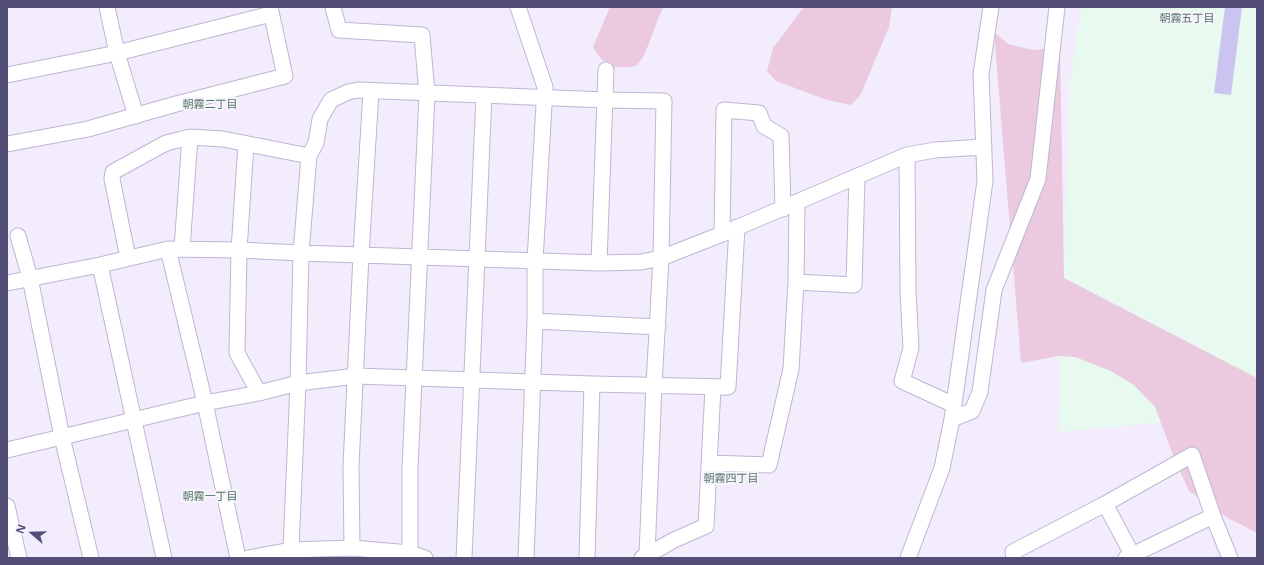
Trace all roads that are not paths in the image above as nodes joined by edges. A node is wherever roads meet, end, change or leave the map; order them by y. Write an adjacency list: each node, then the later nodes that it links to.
1 (107, 7): 7 (street)
2 (333, 7): 11 (street)
3 (518, 7): 13 (street)
4 (991, 7): 19 (street)
5 (1057, 7): 54 (street)
6 (271, 10): 7 (street); 15 (street)
7 (117, 53): 9 (street); 15 (street)
8 (606, 70): 14 (street)
9 (7, 75)
10 (371, 91): 11 (street); 21 (street); 31 (street)
11 (427, 94): 12 (street); 32 (street)
12 (484, 95): 13 (street); 35 (street)
13 (545, 97): 14 (street); 36 (street)
14 (605, 100): 34 (street); 37 (street)
15 (136, 116): 17 (street)
16 (190, 137): 18 (street); 28 (street); 33 (street)
17 (7, 144)
18 (246, 144): 21 (street); 29 (street)
19 (984, 147): 20 (street); 54 (street)
20 (908, 155): 22 (street); 54 (street)
21 (308, 156): 30 (street)
22 (857, 177): 23 (street); 40 (street)
23 (797, 202): 24 (street); 40 (street)
24 (783, 209): 25 (street); 26 (street)
25 (738, 227): 26 (street); 51 (street)
26 (722, 234): 34 (street)
27 (18, 236): 39 (street)
28 (175, 249): 29 (street); 33 (street); 53 (street)
29 (239, 250): 30 (street); 52 (street)
30 (301, 253): 31 (street); 47 (street)
31 (360, 255): 32 (street); 44 (street)
32 (419, 257): 35 (street); 45 (street)
33 (128, 258): 38 (street)
34 (661, 258): 37 (street); 43 (street)
35 (477, 259): 36 (street); 46 (street)
36 (535, 261): 37 (street); 42 (street)
37 (599, 263)
38 (100, 265): 39 (street); 55 (street)
39 (30, 278): 41 (street); 56 (street)
40 (796, 282): 58 (street)
41 (7, 283)
42 (535, 322): 43 (street); 48 (street)
43 (658, 327): 50 (street)
44 (356, 376): 45 (street); 47 (street); 62 (street)
45 (414, 377): 46 (street); 63 (street)
46 (473, 380): 48 (street); 73 (street)
47 (298, 383): 52 (street); 64 (street)
48 (532, 383): 49 (street); 74 (street)
49 (592, 384): 50 (street); 75 (street)
50 (654, 385): 51 (street); 65 (street)
51 (713, 387): 58 (street)
52 (259, 393): 53 (street)
53 (205, 403): 55 (street); 70 (street)
54 (953, 412): 76 (street)
55 (134, 419): 56 (street); 69 (street)
56 (62, 437): 57 (street); 68 (street)
57 (7, 450)
58 (709, 463): 65 (street)
59 (1105, 504): 61 (street); 66 (street); 77 (street)
60 (7, 506): 67 (street)
61 (1213, 516): 66 (street); 78 (street)
62 (352, 548): 63 (street); 64 (street)
63 (410, 553): 72 (street)
64 (291, 554): 71 (street)
65 (644, 556)
66 (1131, 557)
67 (19, 558)
68 (91, 558)
69 (164, 558)
70 (238, 558)
71 (248, 558)
72 (425, 558)
73 (464, 558)
74 (526, 558)
75 (587, 558)
76 (908, 558)
77 (1014, 558)
78 (1230, 558)

